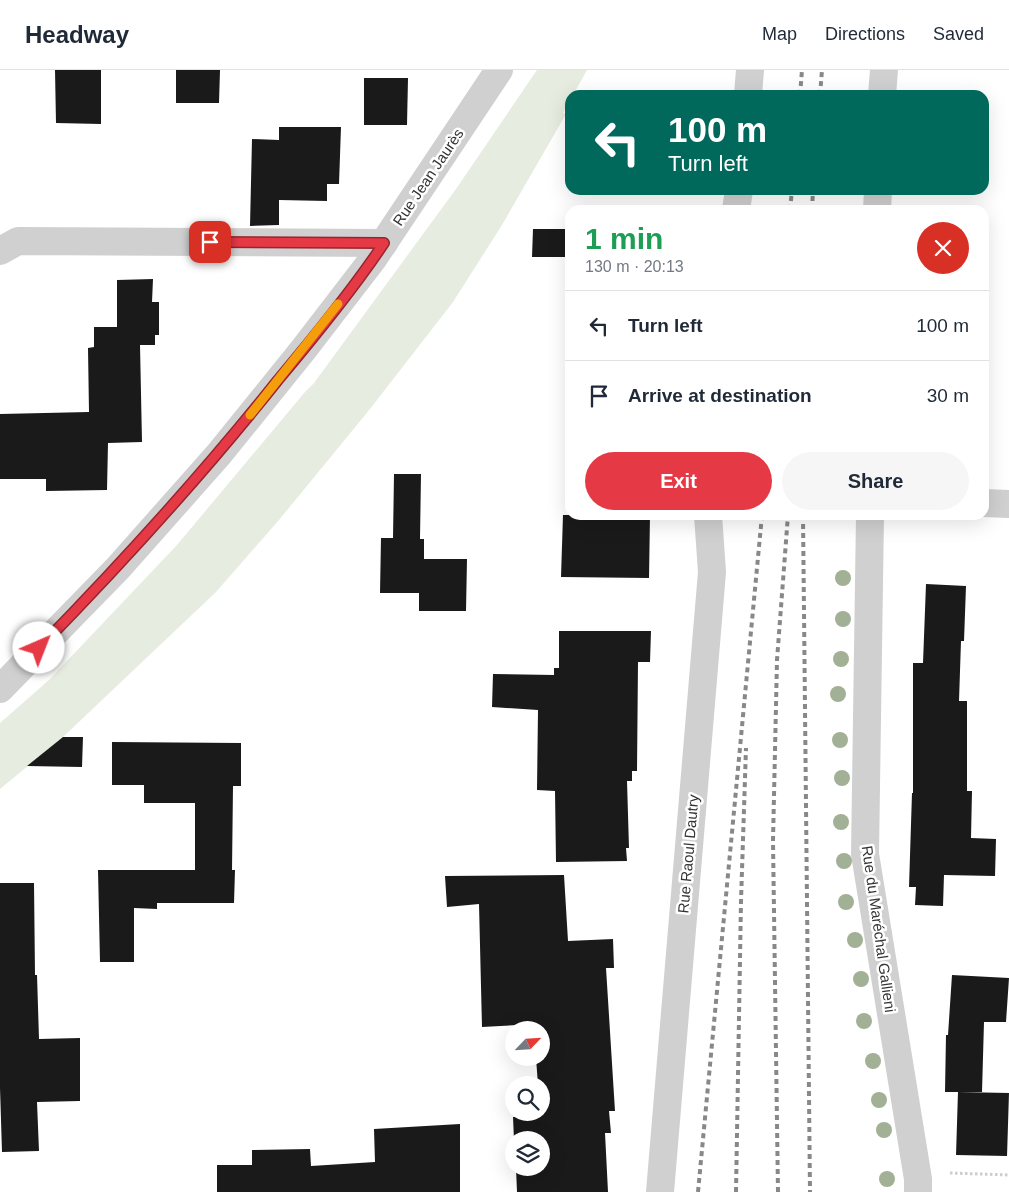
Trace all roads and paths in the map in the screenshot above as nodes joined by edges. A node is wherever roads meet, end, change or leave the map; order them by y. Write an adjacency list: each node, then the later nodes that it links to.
1 (499, 70): 6 (street, Rue Jean Jaurès)
2 (750, 70): 4 (street)
3 (884, 70): 5 (street)
4 (748, 90)
5 (882, 90)
6 (384, 243): 7 (street); 12 (street, Rue Jean Jaurès)
7 (0, 251)
8 (989, 504): 9 (street)
9 (1009, 504)
10 (708, 520): 15 (street, Rue Raoul Dautry)
11 (870, 520): 16 (street, Rue du Maréchal Gallieni)
12 (0, 689)
13 (941, 1172): 14 (path)
14 (1009, 1175)
15 (660, 1192)
16 (918, 1192)

